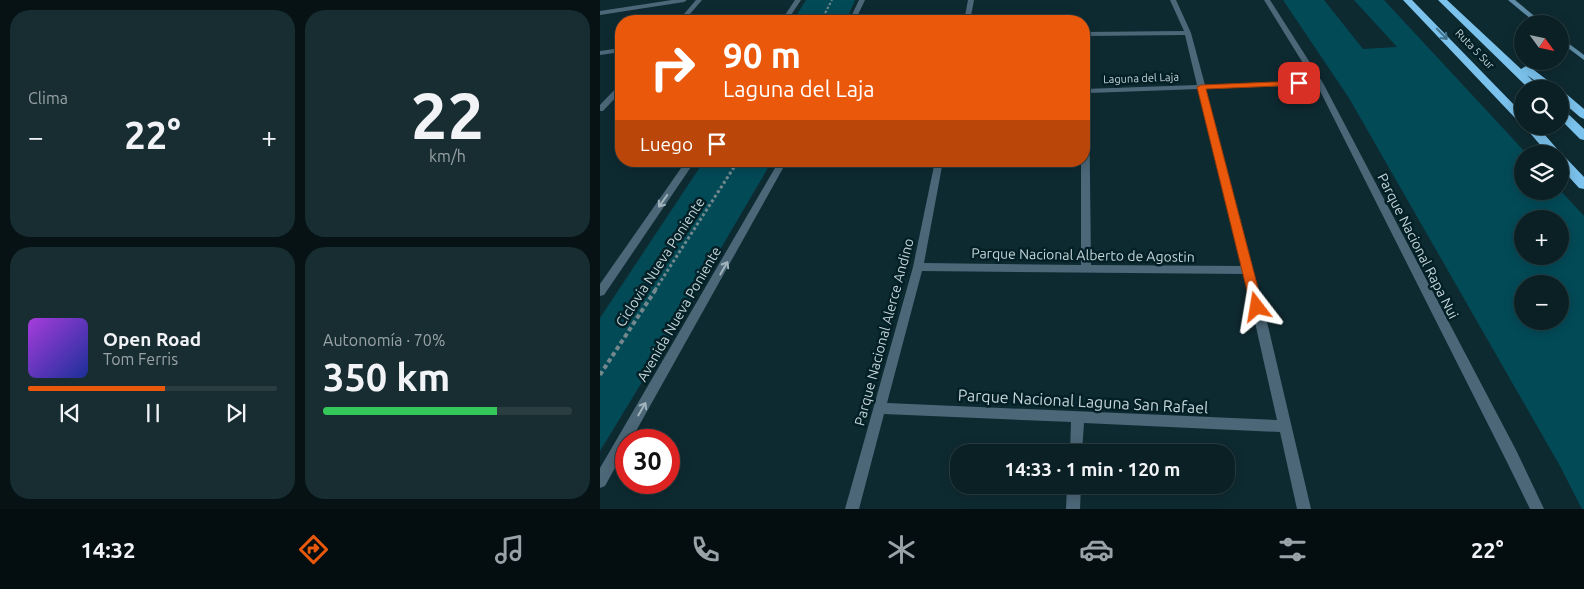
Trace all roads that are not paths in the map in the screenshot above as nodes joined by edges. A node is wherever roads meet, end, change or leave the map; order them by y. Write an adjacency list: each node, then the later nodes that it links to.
1 (684, 0): 11 (street)
2 (699, 0): 12 (street)
3 (798, 0): 13 (street)
4 (862, 0): 14 (street)
5 (971, 0): 15 (street)
6 (1172, 0): 17 (street)
7 (1267, 0): 26 (street, Parque Nacional Rapa Nui)
8 (1408, 0): 34 (highway, Ruta 5 Sur, one-way to 34)
9 (1442, 0): 22 (highway, Ruta 5 Sur)
10 (1511, 0): 16 (main road)
11 (600, 12)
12 (686, 15)
13 (788, 15)
14 (855, 15)
15 (968, 15)
16 (1530, 15)
17 (1188, 33): 18 (street); 27 (street)
18 (1090, 34)
19 (1569, 46): 23 (main road)
20 (615, 51): 21 (street)
21 (600, 53)
22 (1501, 54): 24 (highway, Ruta 5 Sur); 25 (highway)
23 (1584, 58)
24 (1527, 80)
25 (1540, 80)
26 (1319, 83): 27 (street, Laguna del Laja); 59 (street, Parque Nacional Rapa Nui)
27 (1201, 87): 28 (street, Laguna del Laja); 48 (street)
28 (1090, 91)
29 (615, 94): 30 (street)
30 (609, 101): 32 (street); 33 (street)
31 (1569, 102): 35 (highway)
32 (600, 103)
33 (600, 109)
34 (1514, 111)
35 (1584, 115)
36 (1569, 121): 38 (highway)
37 (1538, 135): 39 (highway)
38 (1584, 136)
39 (1547, 145)
40 (687, 167): 49 (street, one-way to 49)
41 (780, 167): 54 (street, Avenida Nueva Poniente, one-way to 41)
42 (938, 167): 46 (street, Parque Nacional Alerce Andino)
43 (1085, 167): 47 (street)
44 (1569, 169): 45 (highway)
45 (1584, 185)
46 (918, 267): 47 (street, Parque Nacional Alberto de Agostin); 50 (street, Parque Nacional Alerce Andino)
47 (1086, 269): 48 (street, Parque Nacional Alberto de Agostin)
48 (1248, 270): 52 (street)
49 (600, 292)
50 (880, 408): 51 (street, Parque Nacional Laguna San Rafael); 56 (street, Parque Nacional Alerce Andino)
51 (1078, 418): 52 (street, Parque Nacional Laguna San Rafael); 53 (street)
52 (1285, 426): 58 (street)
53 (1076, 444)
54 (600, 481)
55 (1074, 494): 57 (street)
56 (852, 509)
57 (1073, 509)
58 (1304, 509)
59 (1537, 509)

